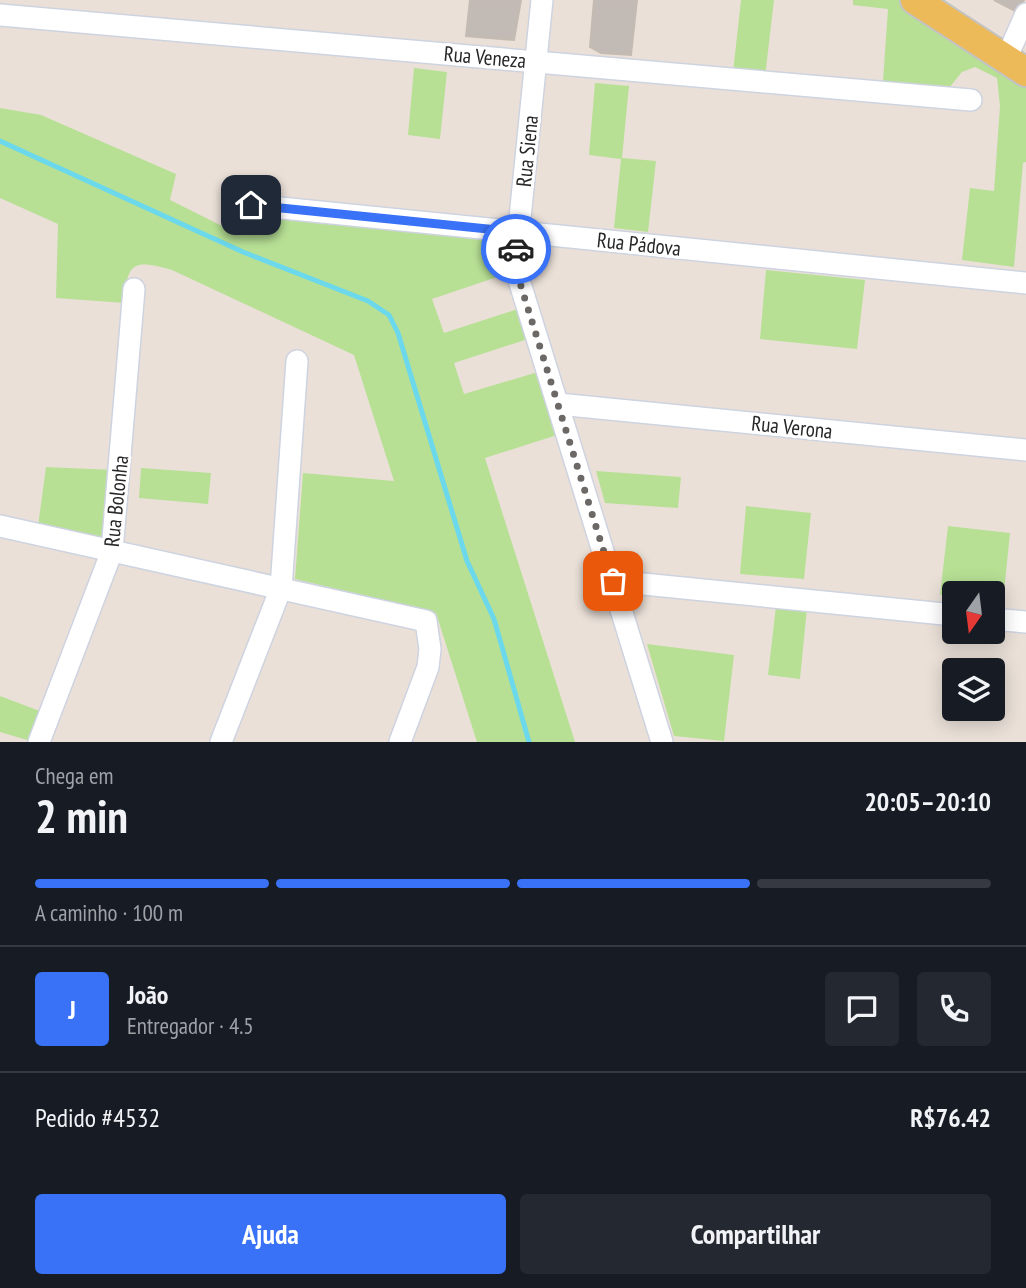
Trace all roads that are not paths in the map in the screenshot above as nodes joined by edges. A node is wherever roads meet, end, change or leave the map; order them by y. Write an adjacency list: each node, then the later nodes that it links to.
1 (542, 0): 5 (street, Rua Siena)
2 (915, 0): 6 (main road)
3 (1026, 14): 6 (street)
4 (0, 15): 5 (street, Rua Veneza)
5 (536, 62): 7 (street, Rua Veneza); 9 (street, Rua Siena)
6 (1016, 65)
7 (971, 100)
8 (251, 205): 9 (street, Rua Pádova)
9 (518, 232): 10 (street, Rua Pádova); 13 (street, Rua Siena)
10 (1026, 283)
11 (134, 289): 16 (street, Rua Bolonha)
12 (297, 361): 18 (street)
13 (558, 404): 14 (street, Rua Verona); 17 (street, Rua Siena)
14 (1026, 450)
15 (0, 526): 16 (street)
16 (113, 551): 18 (street); 22 (street, Rua Bolonha)
17 (613, 581): 19 (street); 25 (street, Rua Siena)
18 (281, 588): 23 (street); 24 (street)
19 (942, 614)
20 (1005, 620): 21 (street)
21 (1026, 622)
22 (39, 742)
23 (222, 742)
24 (400, 742)
25 (662, 742)

